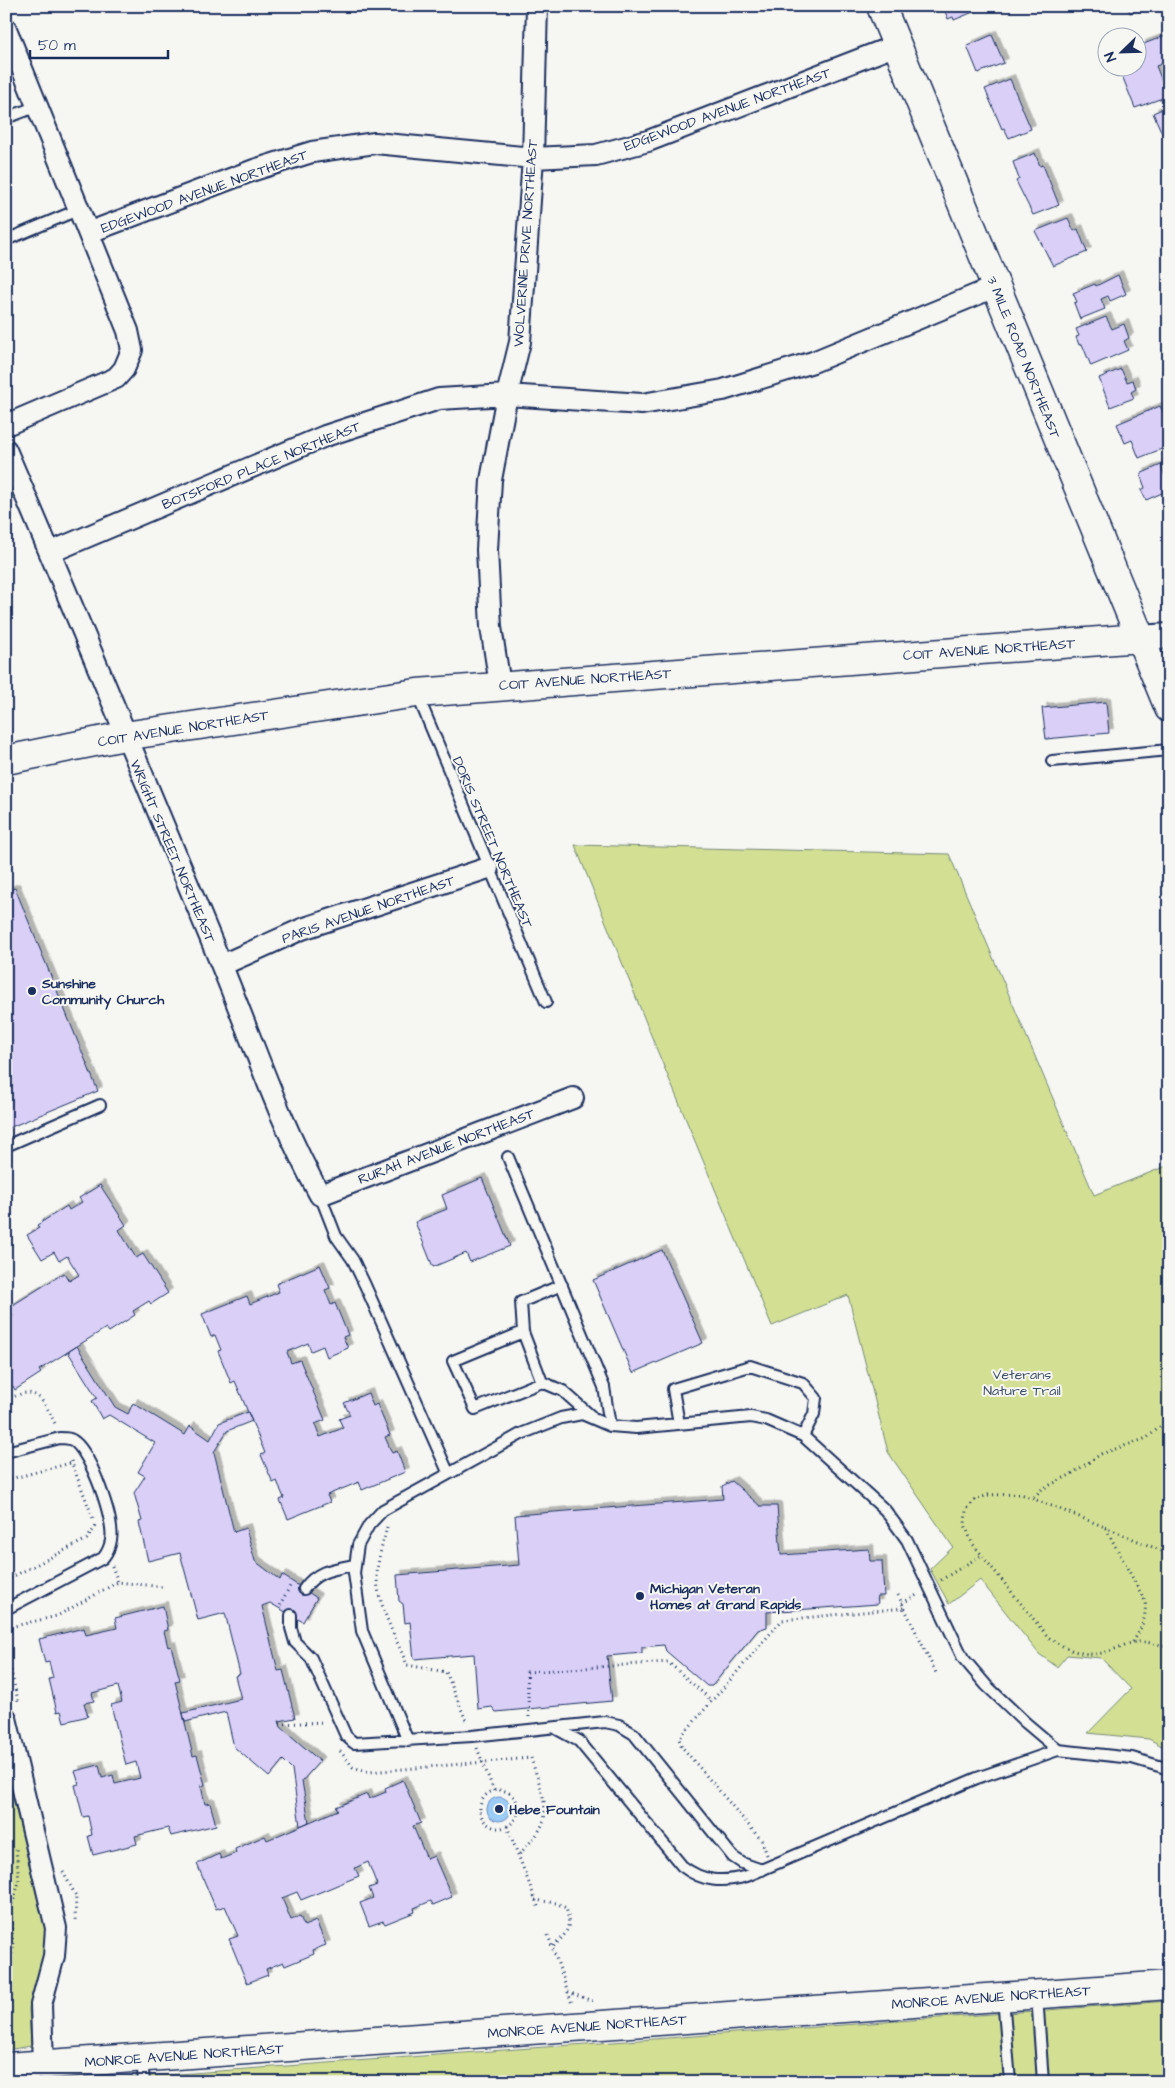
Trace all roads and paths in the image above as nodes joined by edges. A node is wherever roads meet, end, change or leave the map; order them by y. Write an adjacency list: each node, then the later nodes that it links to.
1 (537, 6): 7 (street, WOLVERINE DRIVE NORTHEAST)
2 (881, 6): 4 (main road, 3 MILE ROAD NORTHEAST)
3 (6, 29): 5 (street)
4 (897, 45): 7 (street, EDGEWOOD AVENUE NORTHEAST); 11 (main road, 3 MILE ROAD NORTHEAST)
5 (38, 106): 6 (lane); 8 (street)
6 (6, 118)
7 (533, 158): 9 (street, EDGEWOOD AVENUE NORTHEAST); 12 (street, WOLVERINE DRIVE NORTHEAST)
8 (80, 210): 9 (street); 10 (lane)
9 (90, 232): 13 (street)
10 (6, 240)
11 (995, 287): 12 (street, BOTSFORD PLACE NORTHEAST); 17 (main road, 3 MILE ROAD NORTHEAST)
12 (507, 395): 15 (street, BOTSFORD PLACE NORTHEAST); 18 (street, WOLVERINE DRIVE NORTHEAST)
13 (6, 424)
14 (6, 450): 15 (street, WRIGHT STREET NORTHEAST)
15 (51, 552): 21 (street, WRIGHT STREET NORTHEAST)
16 (1169, 636): 17 (street, COIT AVENUE NORTHEAST)
17 (1140, 638): 18 (main road, COIT AVENUE NORTHEAST); 20 (main road, 3 MILE ROAD NORTHEAST)
18 (500, 685): 19 (main road, COIT AVENUE NORTHEAST)
19 (417, 693): 21 (main road, COIT AVENUE NORTHEAST); 25 (lane, DORIS STREET NORTHEAST)
20 (1169, 708)
21 (124, 736): 23 (main road, COIT AVENUE NORTHEAST); 26 (street, WRIGHT STREET NORTHEAST)
22 (1169, 750): 24 (lane)
23 (6, 760)
24 (1052, 761)
25 (488, 868): 26 (street, PARIS AVENUE NORTHEAST); 27 (lane, DORIS STREET NORTHEAST)
26 (222, 965): 32 (street, WRIGHT STREET NORTHEAST)
27 (546, 1002)
28 (573, 1098): 32 (street, RURAH AVENUE NORTHEAST)
29 (100, 1105): 30 (lane)
30 (6, 1146)
31 (508, 1157): 33 (lane)
32 (320, 1195): 45 (lane)
33 (562, 1285): 34 (lane); 40 (lane)
34 (523, 1332): 35 (lane); 35 (lane)
35 (542, 1382): 37 (lane)
36 (6, 1401): 42 (path)
37 (592, 1417): 40 (lane); 45 (lane)
38 (1169, 1419): 47 (path)
39 (679, 1424): 40 (lane); 41 (lane); 41 (lane)
40 (610, 1426)
41 (803, 1436): 76 (lane)
42 (60, 1438): 43 (lane); 44 (path); 51 (lane)
43 (6, 1452)
44 (71, 1463): 46 (path); 49 (path)
45 (448, 1472): 48 (lane)
46 (6, 1480)
47 (1034, 1497): 50 (path); 65 (path)
48 (394, 1503): 53 (lane); 74 (path)
49 (96, 1526): 51 (path); 54 (path)
50 (1105, 1527): 52 (path); 65 (path)
51 (106, 1553): 56 (path); 62 (lane)
52 (1169, 1554)
53 (354, 1565): 58 (lane); 75 (lane)
54 (6, 1580)
55 (292, 1581): 60 (path)
56 (118, 1582): 57 (path); 64 (path)
57 (164, 1587)
58 (304, 1589)
59 (898, 1595): 61 (path)
60 (279, 1608)
61 (904, 1608): 67 (path); 68 (path)
62 (6, 1609)
63 (291, 1615): 71 (lane)
64 (6, 1628)
65 (1133, 1642): 66 (path)
66 (1169, 1647)
67 (936, 1672)
68 (712, 1701): 69 (path); 81 (path)
69 (531, 1712)
70 (6, 1718): 93 (street)
71 (340, 1722): 72 (path); 75 (lane)
72 (280, 1724)
73 (554, 1728): 74 (lane); 81 (lane); 81 (lane)
74 (472, 1736): 75 (lane); 78 (path)
75 (408, 1741)
76 (1058, 1750): 77 (lane); 81 (lane)
77 (1169, 1769)
78 (494, 1791): 79 (path); 79 (path)
79 (507, 1826): 82 (path)
80 (15, 1844): 86 (path)
81 (767, 1868)
82 (535, 1900): 83 (path); 85 (path)
83 (539, 1910)
84 (548, 1935): 85 (path)
85 (553, 1946): 88 (path)
86 (6, 1973)
87 (1169, 1985): 89 (main road, MONROE AVENUE NORTHEAST)
88 (568, 1992): 91 (path); 92 (path)
89 (1037, 1994): 90 (main road, MONROE AVENUE NORTHEAST); 97 (lane)
90 (1003, 1996): 95 (main road, MONROE AVENUE NORTHEAST); 96 (lane)
91 (570, 1999)
92 (599, 2003)
93 (42, 2065): 94 (main road, MONROE AVENUE NORTHEAST); 95 (main road, MONROE AVENUE NORTHEAST)
94 (6, 2068)
95 (143, 2070)
96 (1010, 2082)
97 (1043, 2082)

